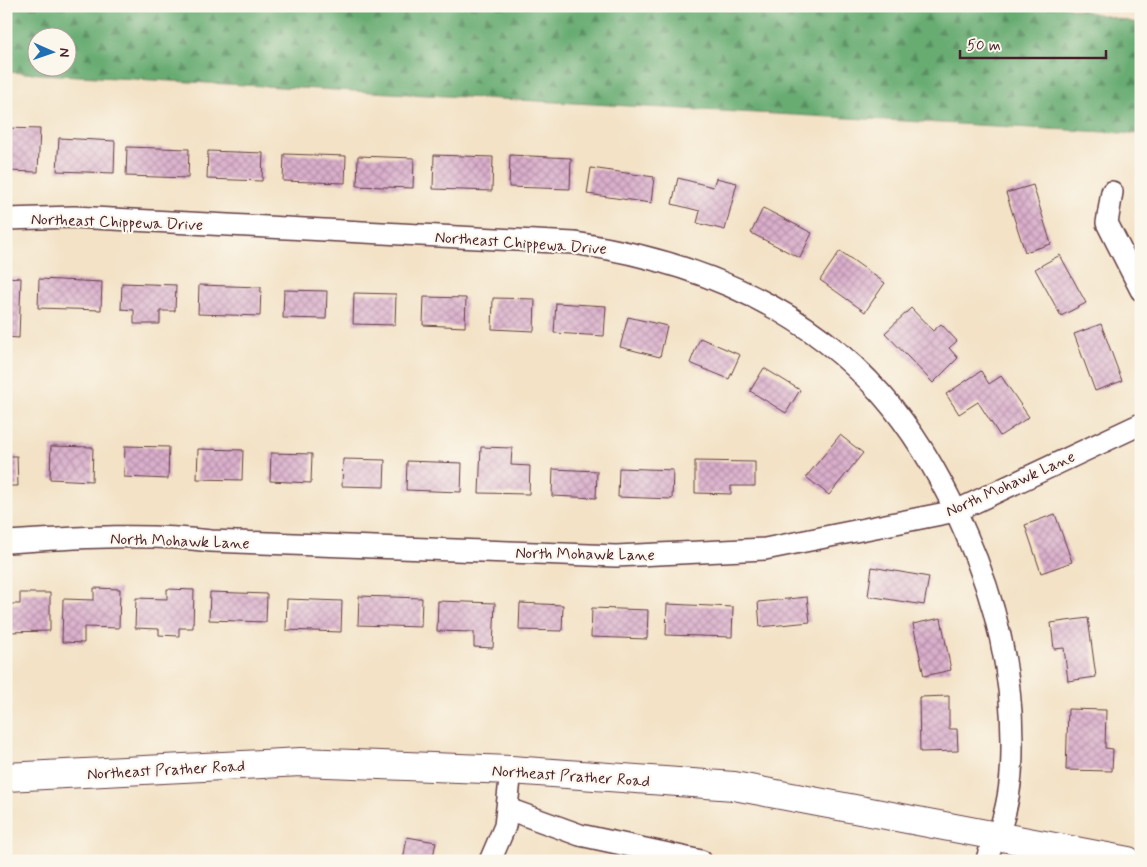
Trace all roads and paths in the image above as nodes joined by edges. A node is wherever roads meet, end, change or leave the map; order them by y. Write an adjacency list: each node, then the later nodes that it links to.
1 (1112, 192): 3 (street)
2 (6, 219): 5 (street, Northeast Chippewa Drive)
3 (1141, 290)
4 (1141, 424): 5 (street, North Mohawk Lane)
5 (956, 511): 6 (street, North Mohawk Lane); 10 (street, Northeast Chippewa Drive)
6 (6, 542)
7 (511, 770): 8 (main road, Northeast Prather Road); 9 (street); 10 (main road, Northeast Prather Road)
8 (6, 777)
9 (508, 809): 11 (street); 12 (street)
10 (998, 834): 13 (street, Northeast Chippewa Drive); 14 (main road, Northeast Prather Road)
11 (490, 861)
12 (701, 861)
13 (987, 861)
14 (1128, 861)

